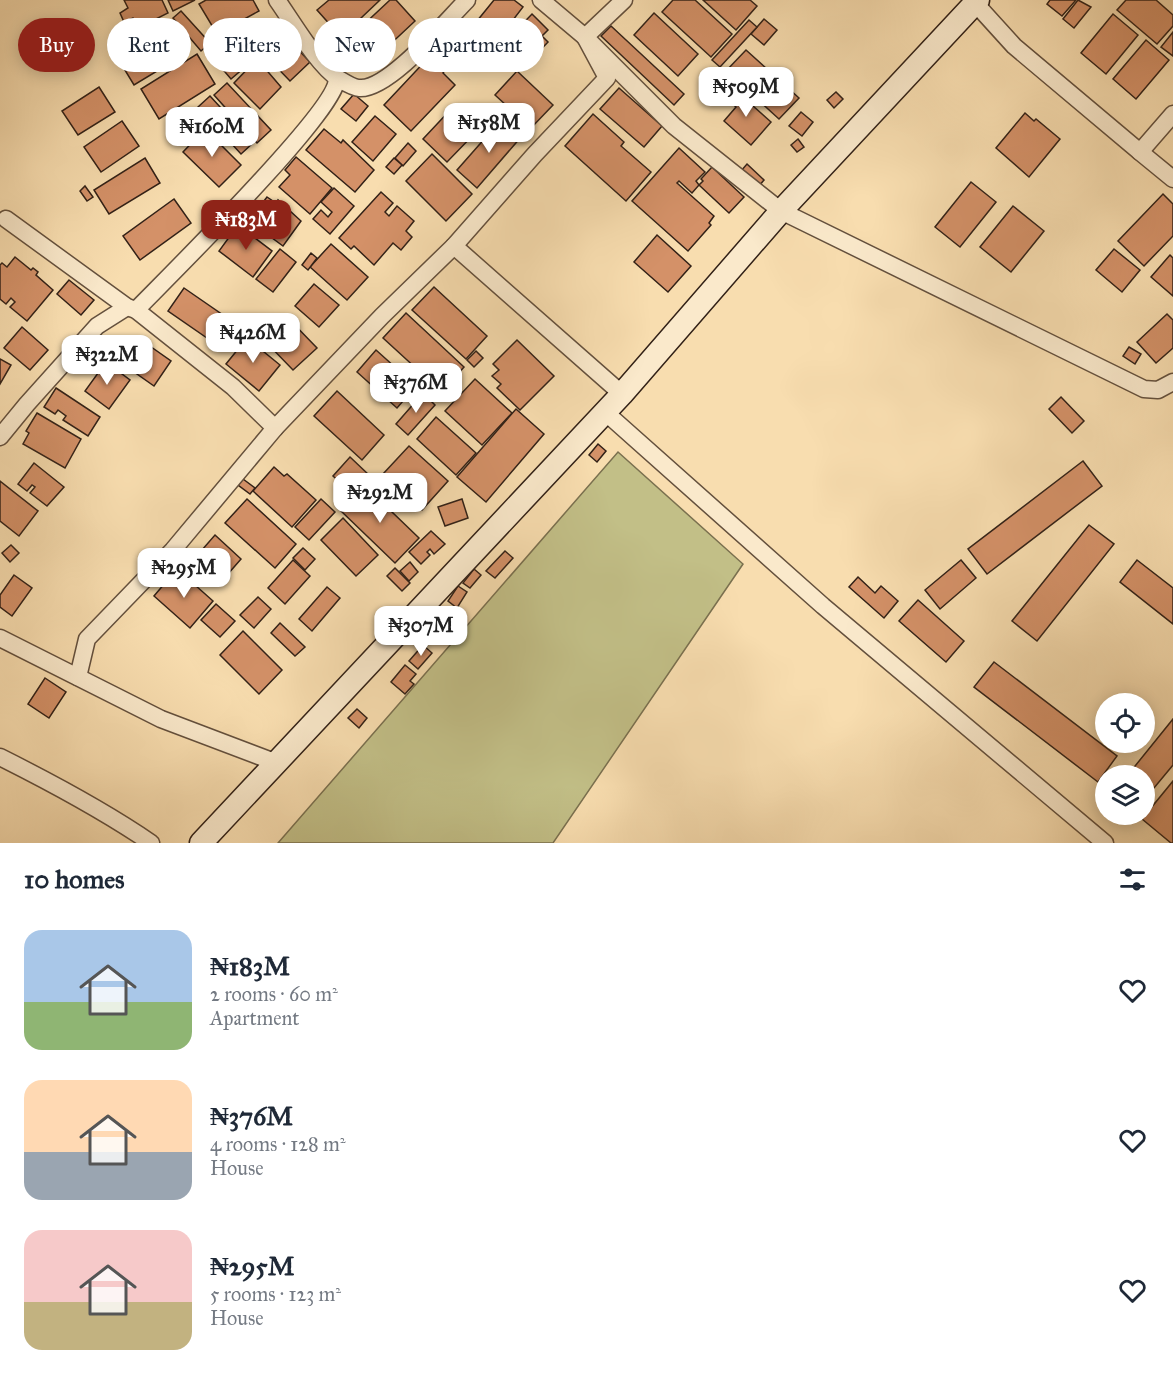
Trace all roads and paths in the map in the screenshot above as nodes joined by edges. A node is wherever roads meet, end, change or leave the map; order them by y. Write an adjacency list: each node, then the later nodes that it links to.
1 (277, 0): 7 (street)
2 (467, 0): 7 (street)
3 (541, 0): 6 (street)
4 (624, 0): 6 (street)
5 (976, 2): 9 (street); 11 (main road)
6 (585, 37): 11 (street); 13 (street)
7 (337, 78): 14 (street)
8 (1173, 114): 9 (street)
9 (1140, 152): 10 (street)
10 (1173, 179)
11 (781, 211): 15 (street); 16 (main road)
12 (6, 219): 14 (street)
13 (454, 246): 16 (street); 18 (street)
14 (132, 309): 18 (street); 19 (street)
15 (1173, 382)
16 (621, 394): 17 (main road)
17 (605, 412): 23 (main road); 26 (street)
18 (275, 428): 21 (street)
19 (0, 437)
20 (0, 638): 21 (street)
21 (78, 677): 23 (street)
22 (0, 757): 24 (street)
23 (278, 763): 25 (main road)
24 (151, 843)
25 (201, 843)
26 (1105, 843)

